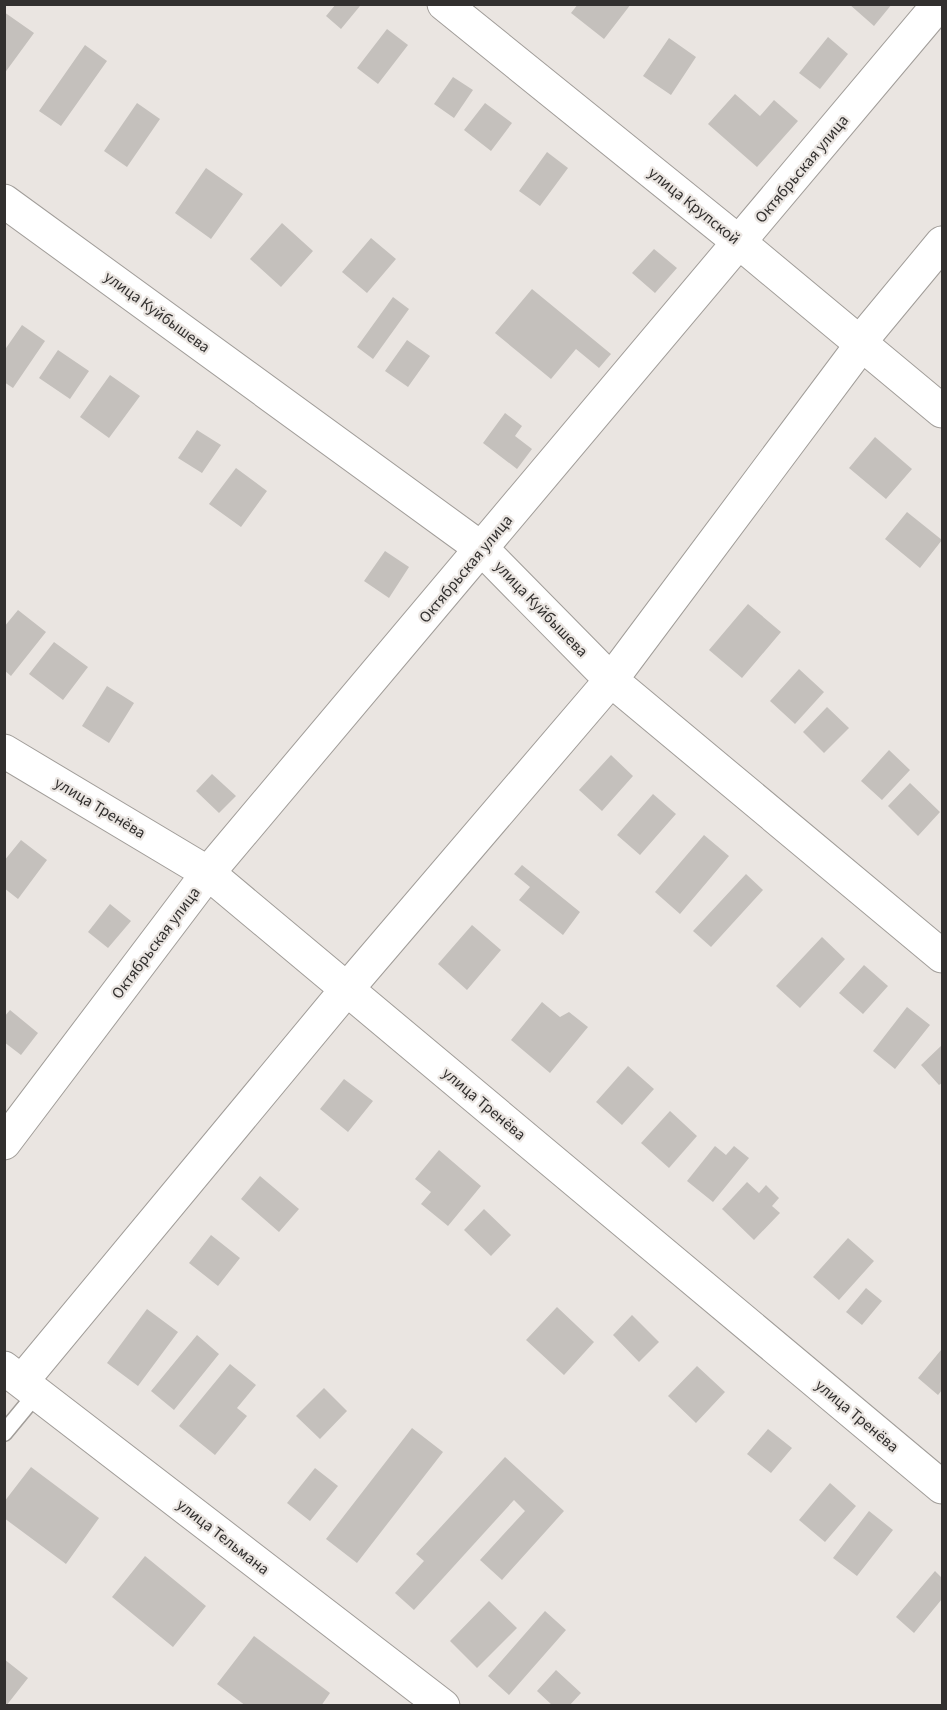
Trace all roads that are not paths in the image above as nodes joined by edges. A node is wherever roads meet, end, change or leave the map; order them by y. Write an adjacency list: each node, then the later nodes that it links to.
1 (444, 4): 4 (street, улица Крупской)
2 (939, 4): 4 (street, Октябрьская улица)
3 (4, 201): 8 (street, улица Куйбышева)
4 (740, 243): 6 (street, улица Крупской); 8 (street, Октябрьская улица)
5 (942, 243): 6 (street)
6 (861, 343): 7 (street, улица Крупской); 9 (street)
7 (942, 411)
8 (482, 549): 9 (street, улица Куйбышева); 11 (street, Октябрьская улица)
9 (611, 680): 12 (street, улица Куйбышева); 13 (street)
10 (4, 751): 11 (street, улица Тренёва)
11 (208, 873): 13 (street, улица Тренёва); 14 (street, Октябрьская улица)
12 (942, 956)
13 (347, 989): 15 (street); 17 (street, улица Тренёва)
14 (4, 1143)
15 (21, 1381): 16 (lane); 18 (street, улица Тельмана)
16 (4, 1433)
17 (942, 1487)
18 (442, 1706)

